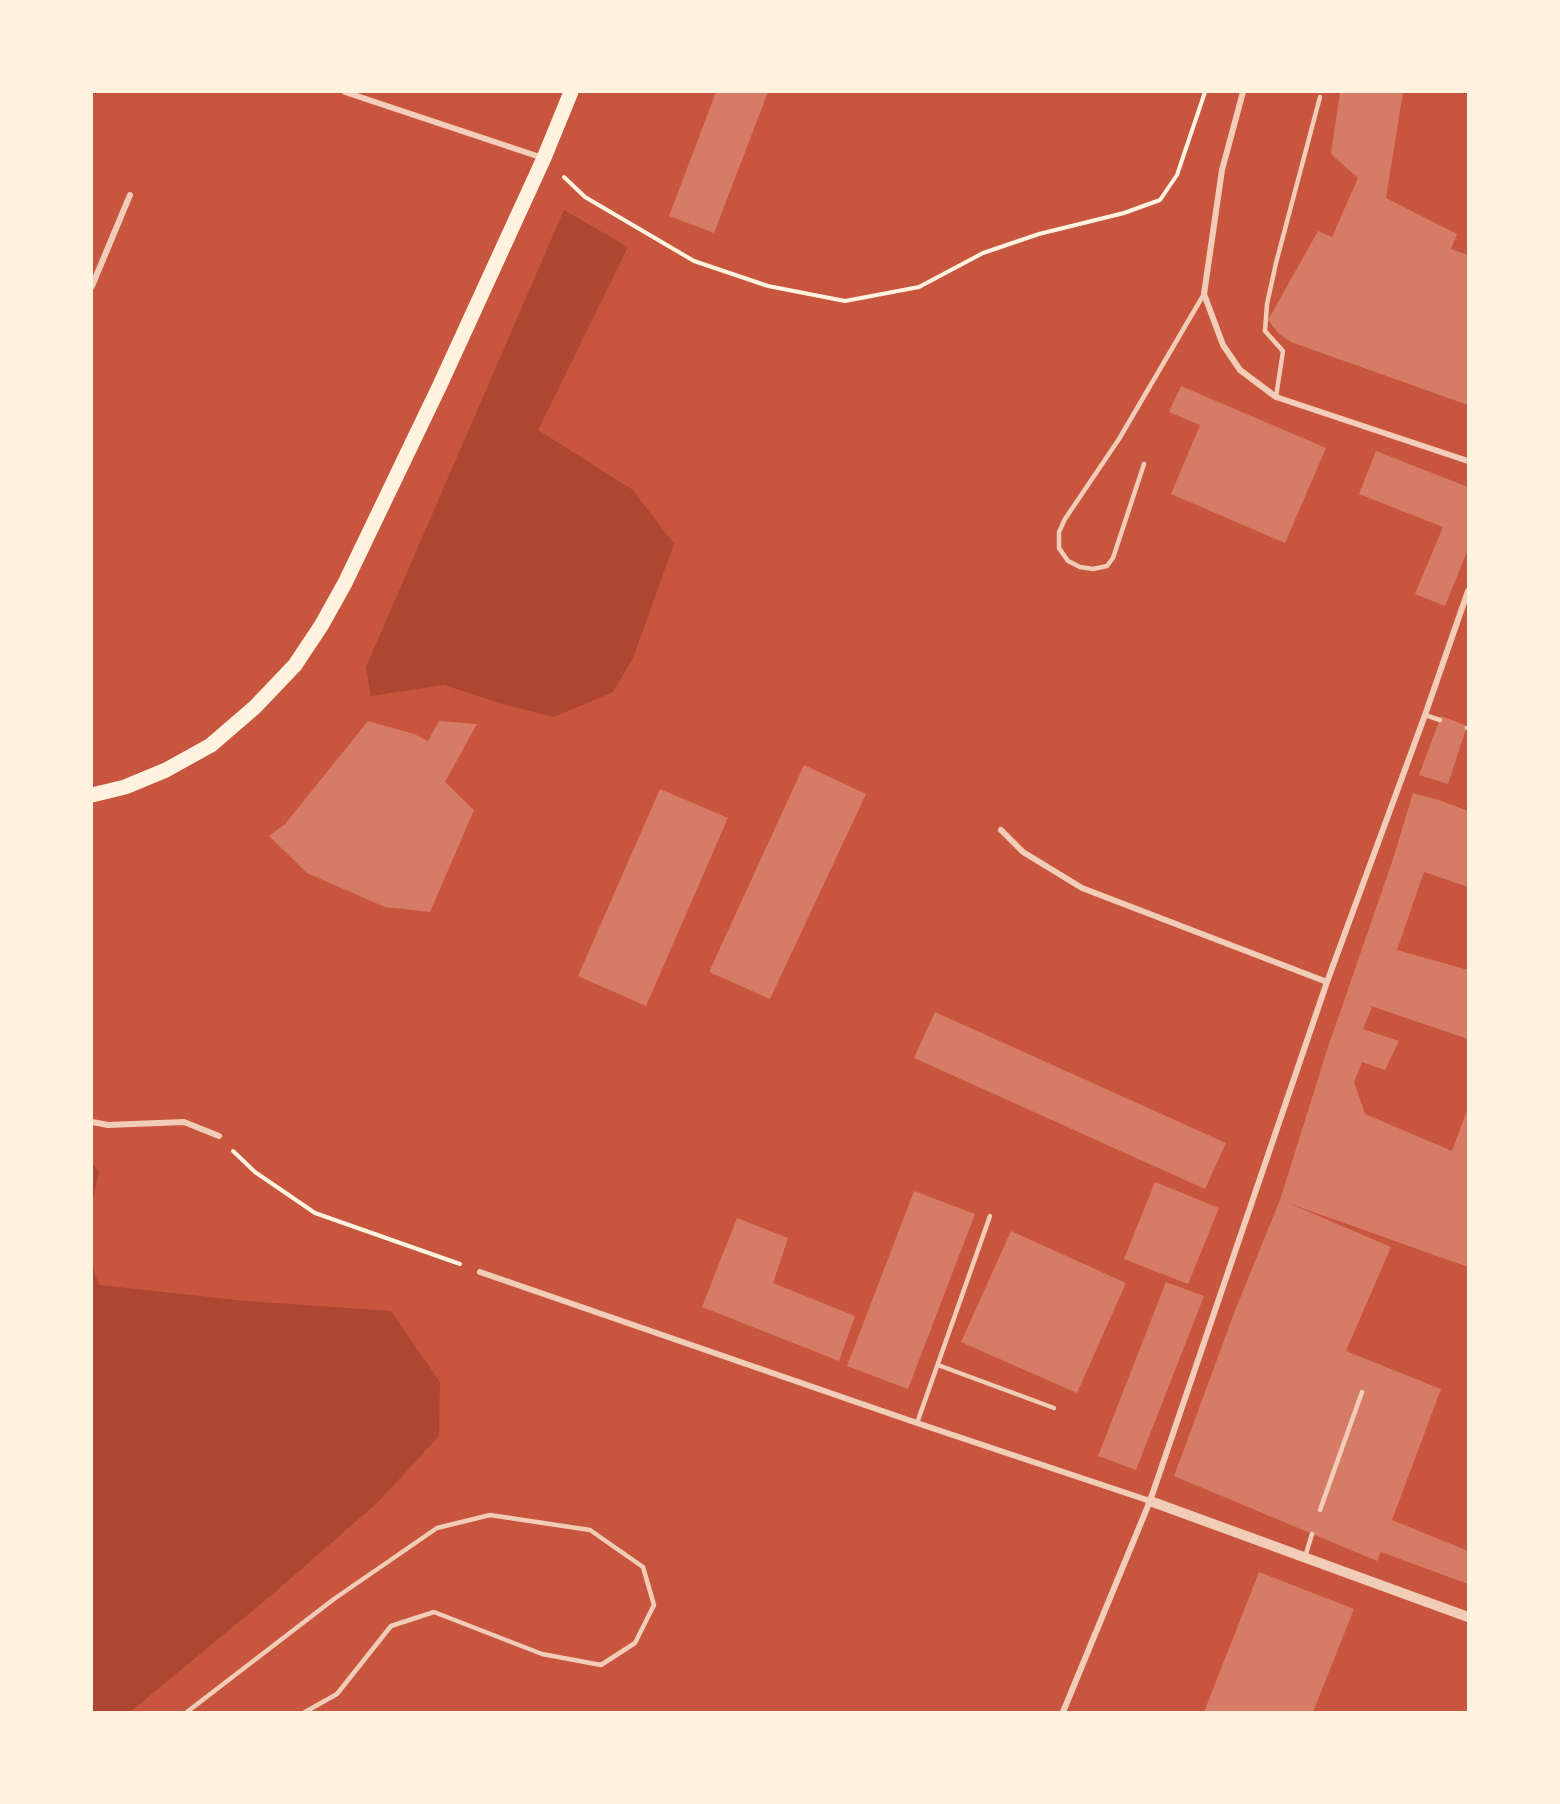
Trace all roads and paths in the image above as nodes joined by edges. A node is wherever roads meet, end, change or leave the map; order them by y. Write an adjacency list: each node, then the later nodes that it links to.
1 (345, 92): 6 (street)
2 (571, 92): 6 (main road)
3 (1205, 92): 6 (path)
4 (1243, 92): 9 (street)
5 (1320, 96): 10 (lane)
6 (544, 158): 16 (main road)
7 (130, 195): 8 (street)
8 (92, 286)
9 (1204, 294): 10 (street); 12 (lane)
10 (1276, 397): 11 (street)
11 (1468, 461)
12 (1144, 464)
13 (1468, 591): 14 (street)
14 (1425, 715): 15 (lane); 18 (street)
15 (1440, 720)
16 (92, 795)
17 (1001, 830): 18 (street)
18 (1327, 982): 27 (street)
19 (92, 1122): 20 (street)
20 (219, 1136): 22 (path)
21 (990, 1216): 23 (lane)
22 (480, 1272): 26 (street)
23 (938, 1365): 25 (lane); 26 (lane)
24 (1362, 1392): 28 (lane)
25 (1054, 1408)
26 (917, 1423): 27 (street)
27 (1149, 1501): 30 (street); 34 (street)
28 (1320, 1510)
29 (1312, 1534): 30 (lane)
30 (1304, 1558): 31 (street)
31 (1468, 1617)
32 (187, 1713): 33 (lane)
33 (305, 1713)
34 (1063, 1713)

